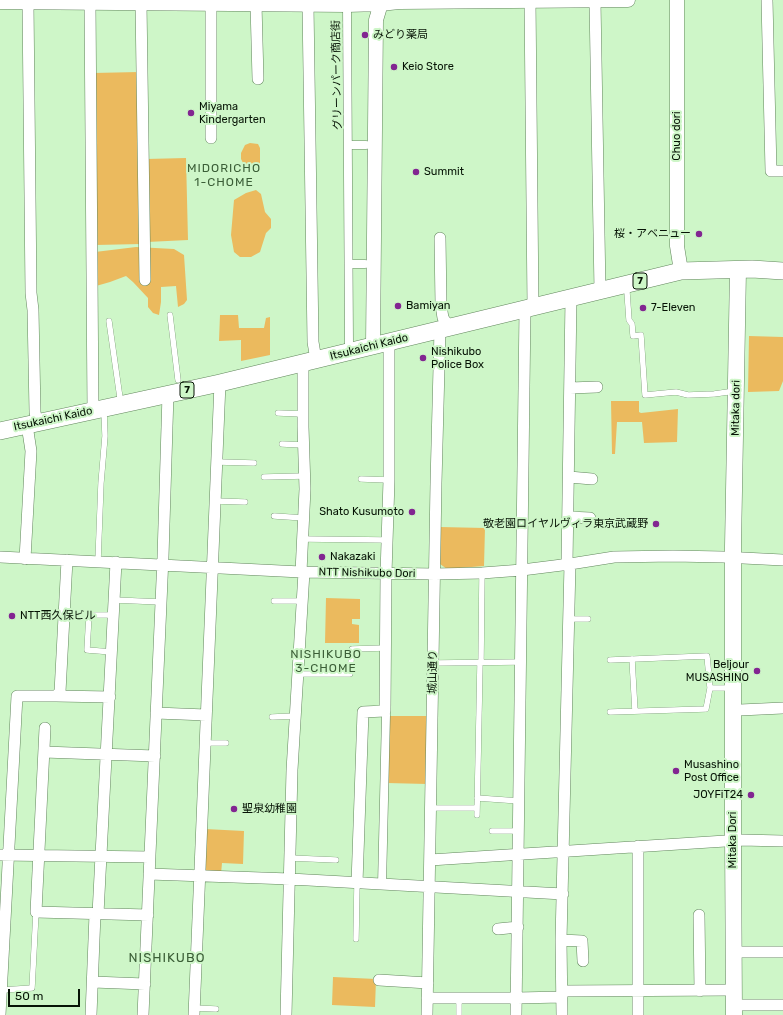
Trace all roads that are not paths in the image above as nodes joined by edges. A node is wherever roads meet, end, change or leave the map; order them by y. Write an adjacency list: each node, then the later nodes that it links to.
1 (628, 0): 6 (street)
2 (677, 0): 26 (street, Chuo dori)
3 (767, 0): 20 (street)
4 (530, 1): 5 (street); 9 (street); 33 (street)
5 (564, 1): 6 (street)
6 (595, 1): 30 (street)
7 (0, 2): 8 (street)
8 (28, 2): 10 (street); 51 (street)
9 (381, 2): 15 (street); 39 (street)
10 (90, 3): 11 (street); 22 (street)
11 (141, 3): 12 (street); 29 (street)
12 (211, 4): 13 (street); 17 (street)
13 (256, 4): 14 (street); 16 (street)
14 (308, 5): 15 (street); 40 (street)
15 (347, 5): 18 (street, グリーンパーク商店街)
16 (258, 79)
17 (211, 138)
18 (348, 145): 19 (street, グリーンパーク商店街); 23 (street, グリーンパーク商店街)
19 (366, 145)
20 (783, 171)
21 (440, 238): 36 (street, 城山通り)
22 (91, 240): 28 (lane); 48 (street)
23 (350, 264): 24 (street); 38 (street, グリーンパーク商店街)
24 (365, 264)
25 (738, 270): 26 (main road, Itsukaichi Kaido / 7); 27 (main road, 7); 72 (main road, Mitaka dori)
26 (681, 271): 30 (main road, Itsukaichi Kaido / 7)
27 (783, 271)
28 (97, 272)
29 (145, 280)
30 (600, 291): 32 (main road, Itsukaichi Kaido / 7)
31 (627, 292): 45 (lane)
32 (571, 298): 33 (main road, Itsukaichi Kaido / 7); 44 (street)
33 (529, 308): 36 (main road, Itsukaichi Kaido / 7); 81 (street)
34 (170, 315): 41 (lane)
35 (109, 321): 47 (lane)
36 (443, 325): 37 (main road, Itsukaichi Kaido / 7); 85 (street, 城山通り)
37 (390, 342): 39 (main road, Itsukaichi Kaido / 7); 62 (street)
38 (349, 344)
39 (373, 345): 40 (main road, Itsukaichi Kaido / 7)
40 (309, 362): 42 (main road, Itsukaichi Kaido / 7); 50 (street)
41 (178, 380)
42 (220, 383): 46 (main road, Itsukaichi Kaido / 7); 55 (street)
43 (597, 387): 44 (street)
44 (570, 388): 59 (street)
45 (728, 392)
46 (168, 394): 48 (main road, Itsukaichi Kaido / 7); 79 (street)
47 (120, 398)
48 (98, 410): 51 (main road, Itsukaichi Kaido / 7); 76 (lane)
49 (278, 413): 50 (lane)
50 (303, 414): 54 (street)
51 (32, 424): 52 (main road, Itsukaichi Kaido / 7); 73 (street)
52 (0, 431)
53 (282, 444): 54 (lane)
54 (303, 445): 57 (street)
55 (218, 462): 56 (lane); 63 (street)
56 (254, 463)
57 (304, 476): 58 (lane); 67 (street)
58 (264, 477)
59 (569, 478): 61 (street); 66 (street)
60 (361, 479): 62 (lane)
61 (592, 479)
62 (389, 480): 70 (street)
63 (215, 501): 64 (lane); 80 (street)
64 (244, 502)
65 (274, 516): 67 (lane)
66 (568, 517): 68 (street); 78 (street)
67 (304, 518): 69 (street)
68 (590, 518)
69 (303, 539): 70 (lane); 82 (street)
70 (387, 540): 84 (street)
71 (0, 558): 73 (street, NTT Nishikubo Dori)
72 (733, 558): 75 (street, NTT Nishikubo Dori); 78 (street, NTT Nishikubo Dori); 102 (main road, Mitaka Dori)
73 (25, 559): 74 (street, NTT Nishikubo Dori)
74 (67, 560): 76 (street, NTT Nishikubo Dori); 103 (street)
75 (783, 560)
76 (98, 561): 77 (street, NTT Nishikubo Dori)
77 (116, 562): 79 (street, NTT Nishikubo Dori); 86 (street)
78 (569, 564): 81 (street, NTT Nishikubo Dori); 91 (street)
79 (163, 566): 80 (street, NTT Nishikubo Dori); 89 (street)
80 (212, 568): 82 (street, NTT Nishikubo Dori); 111 (street)
81 (522, 570): 83 (street, NTT Nishikubo Dori); 97 (street)
82 (303, 572): 84 (street, NTT Nishikubo Dori); 88 (street)
83 (482, 573): 85 (street, NTT Nishikubo Dori); 99 (lane)
84 (386, 574): 85 (street, NTT Nishikubo Dori); 93 (street)
85 (435, 574): 98 (street, 城山通り)
86 (114, 600): 89 (lane); 90 (street)
87 (274, 601): 88 (lane)
88 (303, 601): 100 (street)
89 (161, 602): 110 (street)
90 (114, 615): 94 (street); 94 (lane)
91 (569, 619): 92 (lane); 130 (street)
92 (588, 619)
93 (385, 648): 100 (lane); 107 (street)
94 (112, 652): 104 (street)
95 (632, 659): 96 (lane); 101 (lane); 108 (lane)
96 (610, 660)
97 (522, 662): 99 (lane); 121 (street)
98 (434, 663): 99 (lane); 122 (street, 城山通り)
99 (480, 663): 120 (lane)
100 (298, 674): 112 (street)
101 (710, 688): 102 (lane); 108 (lane)
102 (733, 688): 127 (main road, Mitaka Dori)
103 (56, 696): 104 (street); 133 (street)
104 (110, 697): 118 (street)
105 (783, 708): 106 (street)
106 (740, 710)
107 (385, 711): 142 (street); 143 (street)
108 (635, 711): 109 (lane)
109 (610, 712)
110 (156, 713): 111 (street); 119 (street)
111 (206, 715): 115 (street)
112 (296, 716): 113 (lane); 136 (street)
113 (272, 717)
114 (45, 728): 117 (street)
115 (204, 743): 116 (lane); 140 (street)
116 (226, 743)
117 (44, 752): 118 (street); 132 (street)
118 (105, 754): 119 (street); 134 (street)
119 (154, 756): 135 (street)
120 (477, 798): 121 (lane); 123 (lane)
121 (519, 801): 126 (street)
122 (431, 808): 123 (lane); 138 (street, 城山通り)
123 (477, 808): 124 (lane)
124 (477, 815)
125 (492, 831): 126 (lane)
126 (519, 831): 131 (street)
127 (733, 840): 128 (street); 129 (street); 165 (main road, Mitaka Dori)
128 (783, 840)
129 (638, 846): 130 (street); 164 (street)
130 (563, 852): 131 (street); 146 (street)
131 (518, 854): 138 (street); 145 (street)
132 (38, 855): 133 (street); 134 (street); 147 (street)
133 (4, 856): 153 (street)
134 (100, 856): 135 (street); 148 (street)
135 (150, 857): 139 (street)
136 (290, 858): 137 (lane); 141 (street)
137 (336, 860)
138 (430, 860): 144 (street, 城山通り)
139 (150, 874): 140 (street); 149 (street)
140 (200, 876): 141 (street); 174 (street)
141 (290, 880): 142 (street); 178 (street)
142 (357, 884): 143 (street); 154 (lane)
143 (382, 885): 144 (street)
144 (430, 888): 145 (street); 161 (street, 城山通り)
145 (518, 892): 146 (street); 151 (street)
146 (563, 894): 155 (street)
147 (36, 912): 148 (street); 163 (lane)
148 (96, 914): 149 (street); 160 (street)
149 (148, 915): 162 (street)
150 (699, 915): 166 (street)
151 (518, 927): 152 (street); 170 (street)
152 (498, 929)
153 (2, 937): 163 (street)
154 (356, 939)
155 (561, 940): 158 (street); 167 (street)
156 (742, 952): 157 (street)
157 (783, 952)
158 (583, 961)
159 (379, 980): 161 (street)
160 (92, 982): 162 (street); 176 (street)
161 (428, 982): 168 (street, 城山通り)
162 (145, 984): 177 (street)
163 (2, 990): 175 (street)
164 (638, 990): 166 (street); 167 (street); 183 (street)
165 (734, 990): 166 (street); 173 (main road, Mitaka Dori)
166 (700, 991)
167 (562, 994): 170 (street); 182 (street)
168 (427, 998): 169 (street); 179 (street, 城山通り)
169 (460, 998): 170 (street); 180 (lane)
170 (517, 998): 181 (street)
171 (783, 1005): 173 (street)
172 (216, 1009): 174 (lane)
173 (738, 1010)
174 (194, 1012)
175 (0, 1015)
176 (91, 1015)
177 (143, 1015)
178 (286, 1015)
179 (427, 1015)
180 (459, 1015)
181 (516, 1015)
182 (562, 1015)
183 (638, 1015)

